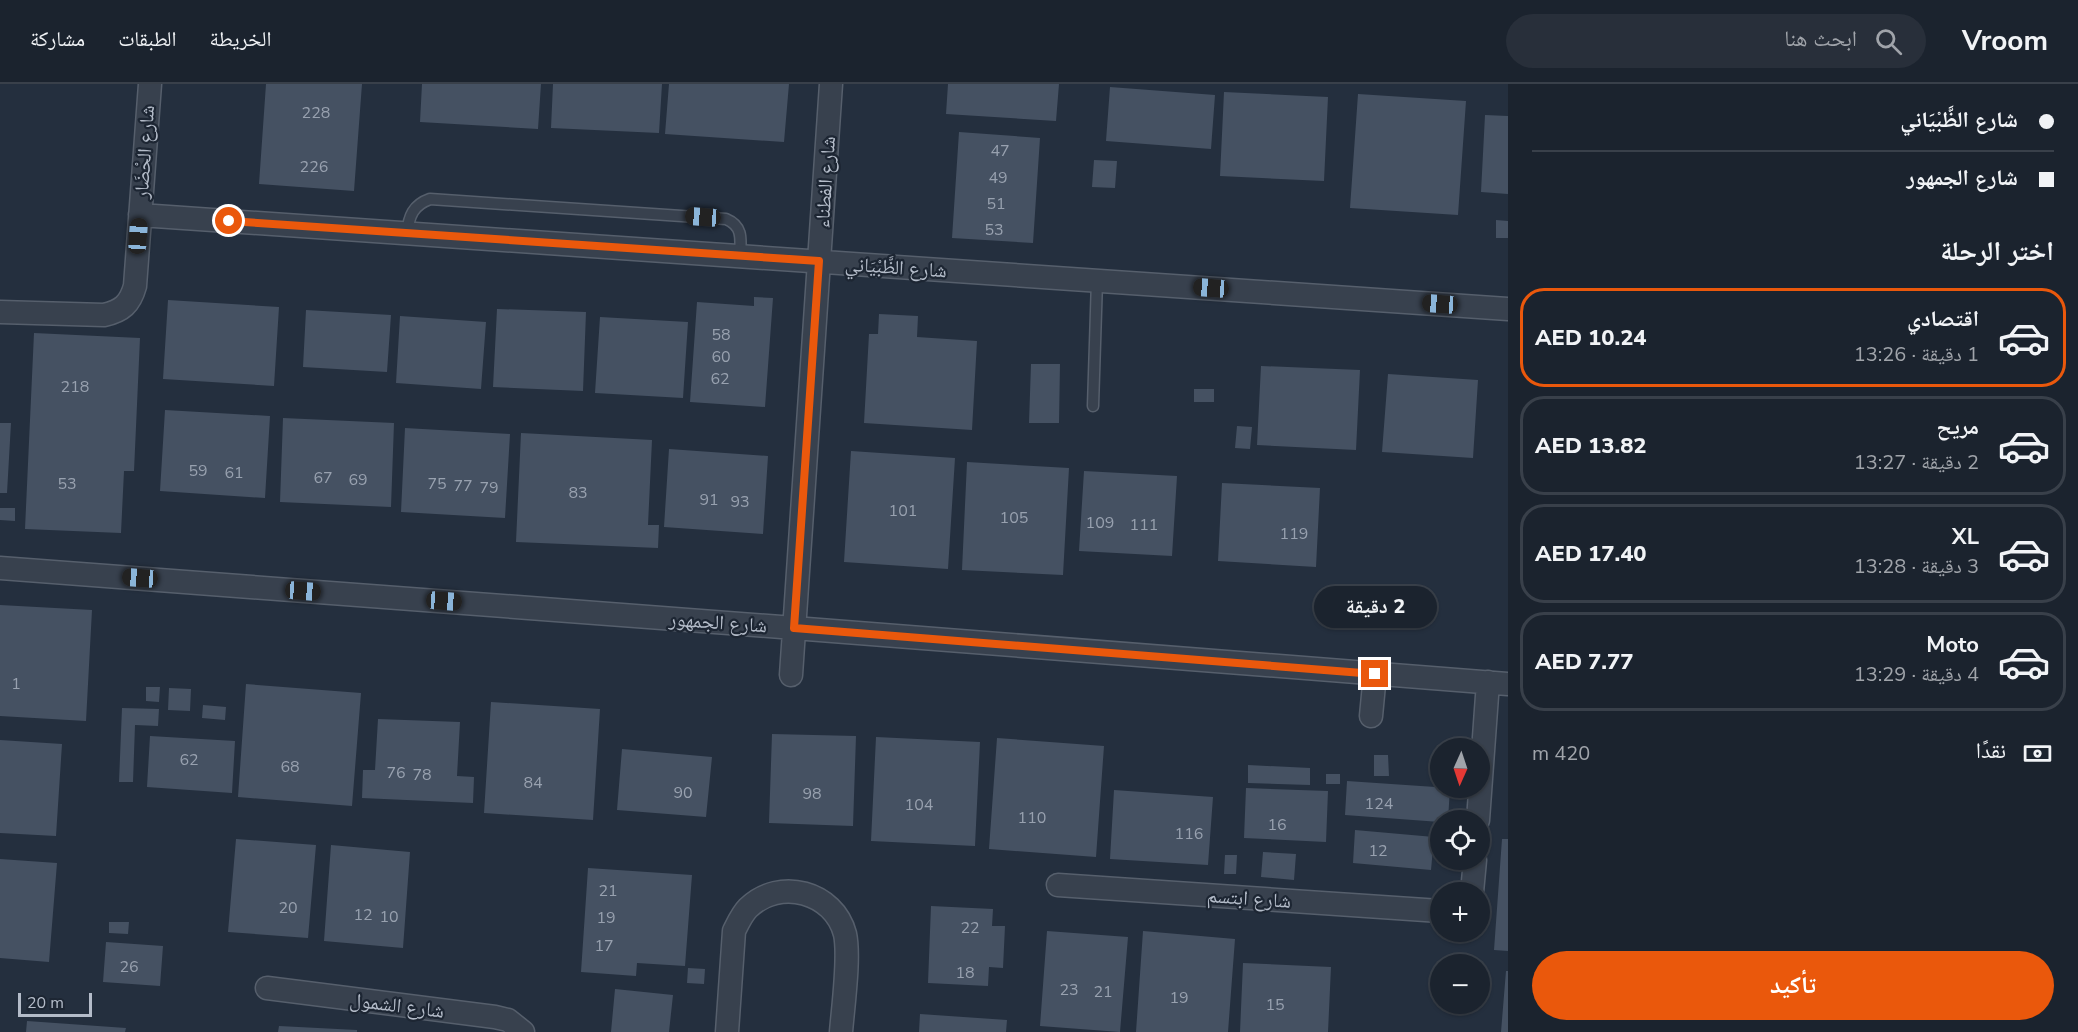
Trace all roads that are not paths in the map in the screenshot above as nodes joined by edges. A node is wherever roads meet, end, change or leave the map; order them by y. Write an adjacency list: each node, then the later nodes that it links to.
1 (150, 84): 3 (street, شارع الحْضَار)
2 (831, 84): 6 (street, شارع الفطناء)
3 (140, 214): 4 (street, شارع الظَّبْيَاني); 9 (street, شارع الحْضَار)
4 (407, 233): 5 (street, شارع الظَّبْيَاني); 5 (lane)
5 (740, 256): 6 (street, شارع الظَّبْيَاني)
6 (819, 261): 7 (street, شارع الظَّبْيَاني); 12 (street, شارع الفطناء)
7 (1097, 280): 8 (street, شارع الظَّبْيَاني); 10 (lane)
8 (1508, 309)
9 (0, 312)
10 (1093, 406)
11 (0, 568): 12 (street, شارع الجمهور)
12 (794, 628): 13 (street, شارع الجمهور); 14 (street, شارع الفطناء)
13 (1375, 674): 15 (street, شارع الجمهور); 16 (street)
14 (791, 675)
15 (1498, 683): 17 (street)
16 (1371, 716)
17 (1479, 810)
18 (1058, 885): 19 (street, شارع ابتسم)
19 (1430, 910)
20 (267, 988): 21 (street, شارع الشمول)
21 (523, 1032)
22 (727, 1032): 23 (street)
23 (841, 1032)

